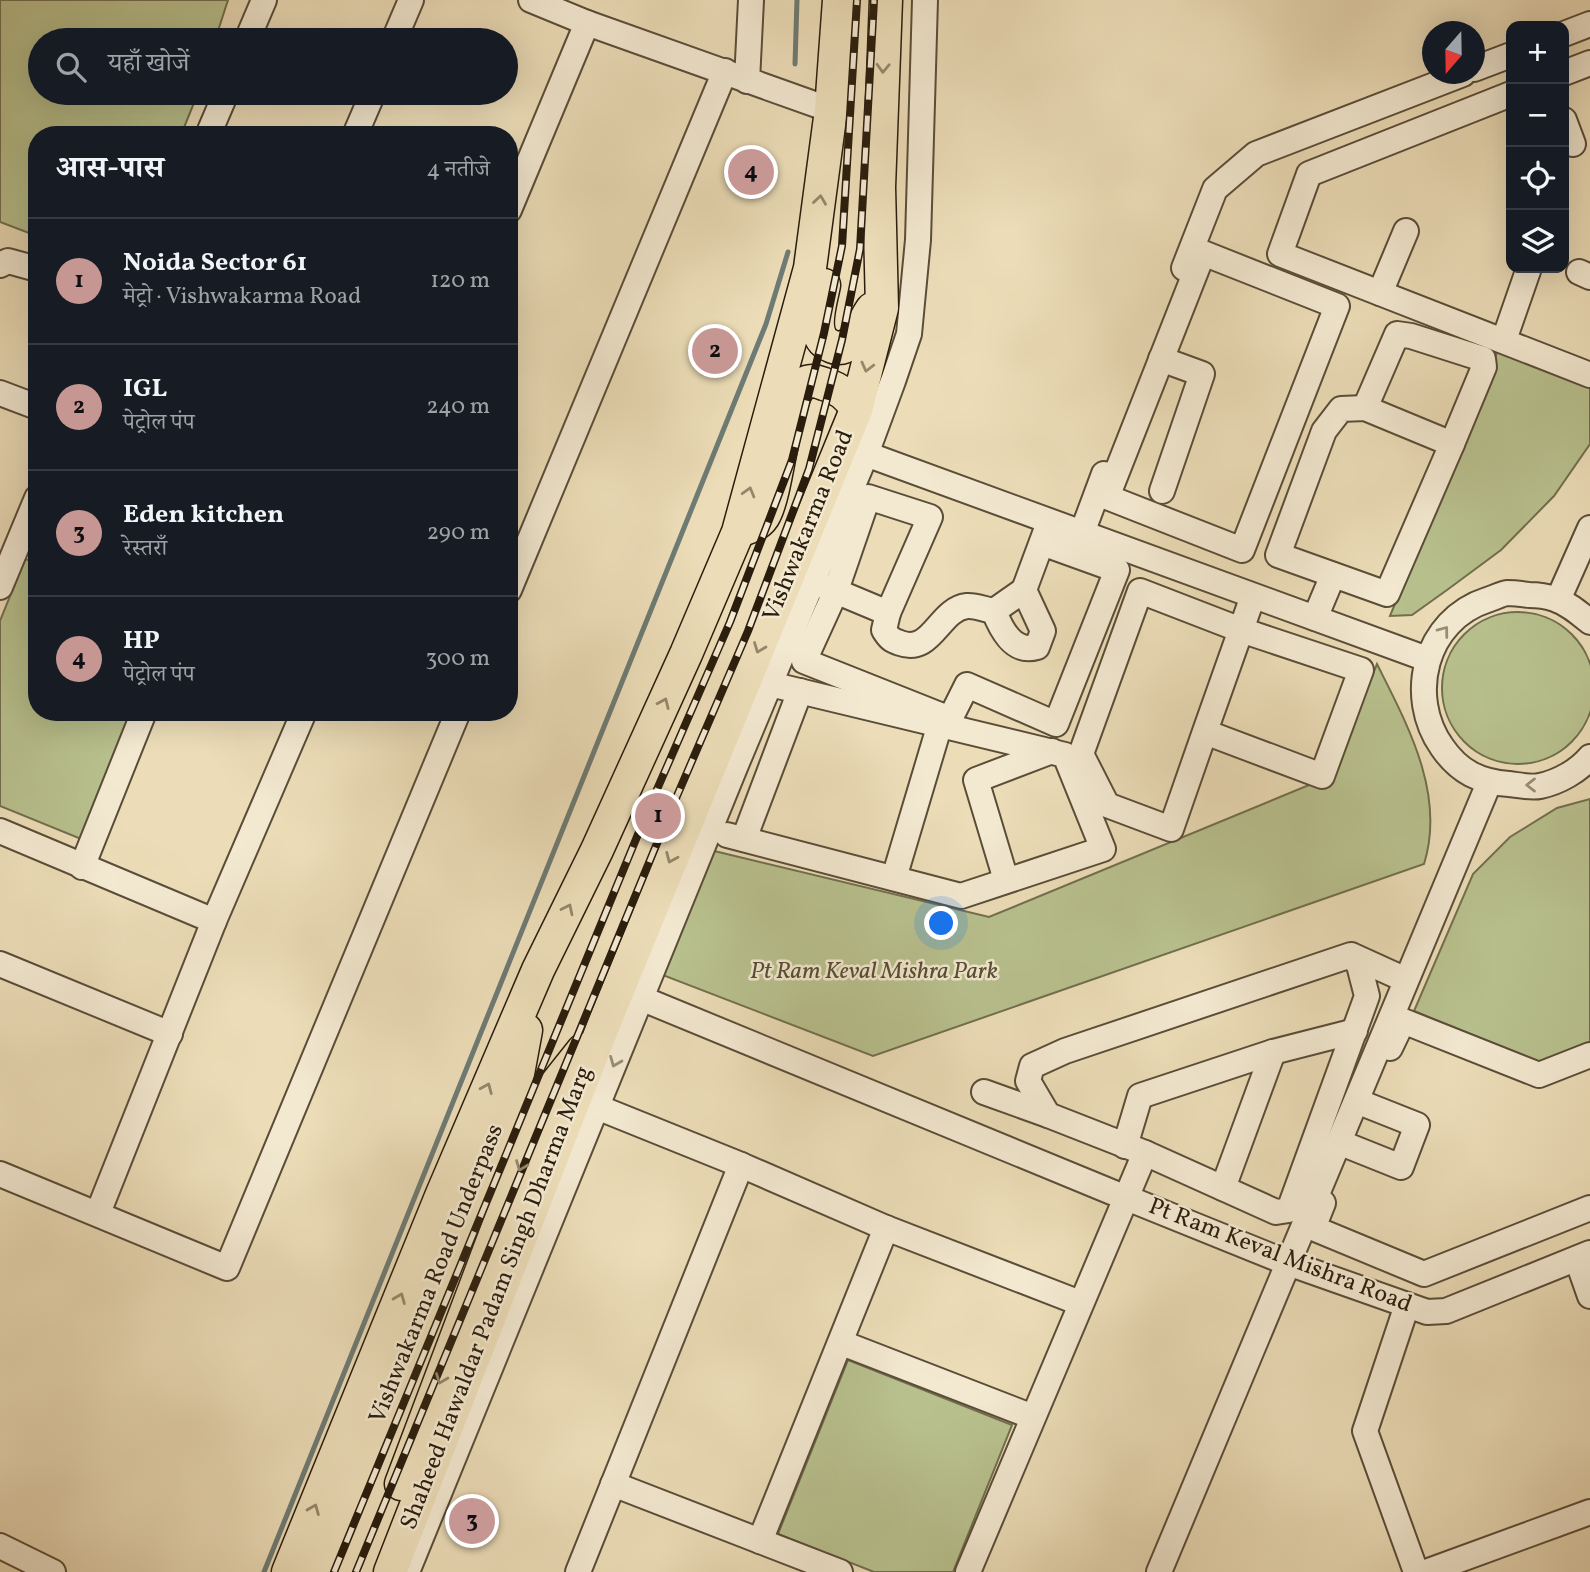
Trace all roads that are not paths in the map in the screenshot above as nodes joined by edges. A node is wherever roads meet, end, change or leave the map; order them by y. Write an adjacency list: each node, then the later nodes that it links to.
1 (264, 0): 10 (street)
2 (411, 0): 11 (street)
3 (531, 0): 8 (street)
4 (751, 0): 17 (street)
5 (839, 0): 22 (main road)
6 (886, 0): 34 (main road, Vishwakarma Road, one-way to 34)
7 (925, 0): 43 (street)
8 (587, 23): 17 (street); 27 (street)
9 (1590, 24): 12 (street)
10 (252, 28)
11 (399, 28)
12 (1569, 32)
13 (1506, 57): 15 (street)
14 (1590, 63): 16 (street)
15 (1485, 65)
16 (1569, 72)
17 (736, 76): 22 (street); 52 (street)
18 (1437, 84): 49 (street)
19 (1506, 96): 33 (street)
20 (221, 105): 23 (street)
21 (368, 105): 24 (street)
22 (831, 110): 29 (main road, one-way to 22)
23 (212, 126)
24 (359, 126)
25 (1569, 133): 26 (street)
26 (1573, 144)
27 (518, 188)
28 (1406, 231): 33 (street)
29 (815, 234): 34 (main road); 47 (main road, one-way to 29)
30 (0, 265): 31 (street)
31 (28, 267)
32 (1527, 273): 35 (street)
33 (1380, 293): 35 (street)
34 (881, 302): 41 (main road, Vishwakarma Road, one-way to 41)
35 (1504, 340): 37 (street)
36 (1161, 359): 44 (street); 45 (street); 45 (street)
37 (1590, 374)
38 (0, 393): 39 (street)
39 (28, 404)
40 (1365, 408): 42 (street); 42 (street); 53 (street)
41 (856, 410): 47 (main road); 56 (main road, Vishwakarma Road)
42 (1451, 444): 53 (street)
43 (866, 454): 48 (street); 56 (street)
44 (1163, 491)
45 (1179, 526): 51 (street)
46 (1590, 528): 59 (street)
47 (738, 532): 83 (main road, one-way to 47)
48 (1045, 532): 49 (street); 55 (street); 57 (street)
49 (1082, 533): 51 (street)
50 (27, 548): 54 (street)
51 (1164, 563): 58 (street)
52 (518, 570)
53 (1333, 575): 62 (street)
54 (0, 587)
55 (1024, 590): 60 (street); 60 (street)
56 (799, 592): 57 (street); 66 (street); 85 (main road, Vishwakarma Road, one-way to 85)
57 (835, 593): 61 (street); 61 (street)
58 (1253, 596): 62 (street); 64 (street)
59 (1558, 600): 63 (street); 65 (street, one-way to 59)
60 (994, 611): 61 (street)
61 (888, 613)
62 (1315, 618): 65 (street)
63 (1590, 622)
64 (1241, 629): 72 (street); 72 (street); 72 (street)
65 (1427, 659): 75 (street)
66 (770, 684): 67 (street); 85 (street)
67 (800, 691): 71 (street); 78 (street)
68 (140, 721): 77 (street)
69 (300, 721): 80 (street)
70 (454, 721): 101 (street)
71 (940, 724): 73 (street); 78 (street)
72 (1205, 732)
73 (1052, 751): 79 (street); 79 (street)
74 (1590, 757): 75 (street, one-way to 75)
75 (1489, 783): 84 (street)
76 (0, 831): 77 (street)
77 (82, 867): 80 (street)
78 (894, 878): 79 (street)
79 (1006, 880)
80 (214, 921): 88 (street)
81 (1351, 955): 84 (street); 87 (street); 93 (street)
82 (0, 964): 88 (street)
83 (538, 970): 115 (main road, one-way to 83); 116 (main road, Vishwakarma Road Underpass)
84 (1406, 980): 94 (street)
85 (629, 994): 86 (main road, Vishwakarma Road); 92 (street, one-way to 92); 99 (street, Pt Ram Keval Mishra Road)
86 (604, 1024): 117 (main road, Vishwakarma Road Underpass, one-way to 117); 118 (main road, Shaheed Hawaldar Padam Singh Dharma Marg)
87 (1354, 1031): 89 (street); 98 (street)
88 (170, 1034): 101 (street)
89 (1273, 1052): 95 (street); 98 (street)
90 (1590, 1056): 94 (street)
91 (984, 1092): 93 (street)
92 (597, 1107): 96 (street); 119 (street)
93 (1048, 1115): 95 (street)
94 (1353, 1124): 100 (street); 104 (street)
95 (1135, 1150): 98 (street); 99 (street)
96 (741, 1165): 102 (street); 110 (street)
97 (0, 1174): 101 (street)
98 (1223, 1188)
99 (1120, 1195): 104 (street, Pt Ram Keval Mishra Road); 106 (street)
100 (1590, 1208)
101 (98, 1213)
102 (886, 1228): 106 (street); 108 (street)
103 (1584, 1256): 105 (street); 107 (street, Pt Ram Keval Mishra Road)
104 (1288, 1263): 107 (street, Pt Ram Keval Mishra Road); 123 (street)
105 (1590, 1296)
106 (1080, 1303): 109 (street)
107 (1408, 1305): 124 (street)
108 (842, 1343): 109 (street); 112 (street)
109 (1033, 1417): 122 (street)
110 (613, 1484): 112 (street); 120 (street)
111 (1590, 1512): 125 (street)
112 (760, 1541): 121 (street)
113 (0, 1546): 114 (street)
114 (53, 1572)
115 (288, 1572)
116 (315, 1572)
117 (366, 1572)
118 (390, 1572)
119 (407, 1572)
120 (578, 1572)
121 (840, 1572)
122 (968, 1572)
123 (1159, 1572)
124 (1416, 1572)
125 (1426, 1572)

